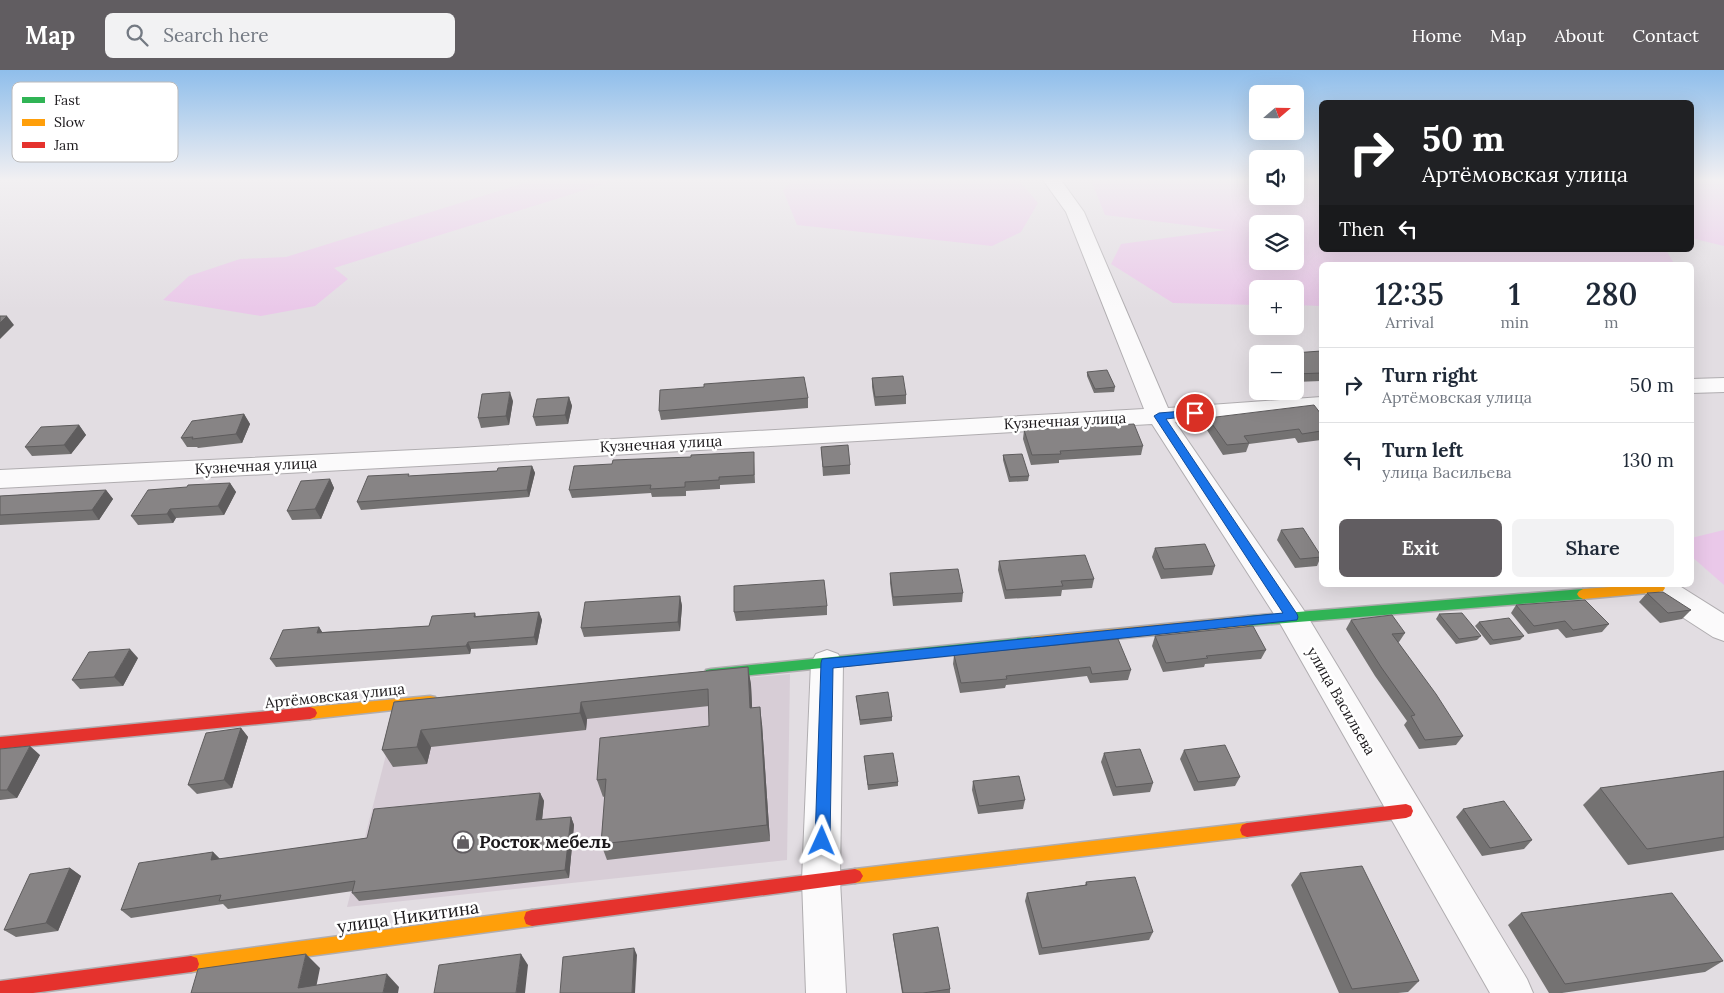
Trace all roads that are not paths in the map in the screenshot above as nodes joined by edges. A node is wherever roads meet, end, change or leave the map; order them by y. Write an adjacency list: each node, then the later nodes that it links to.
1 (1080, 223): 5 (street, улица Васильева)
2 (1694, 386): 3 (street)
3 (1724, 386)
4 (1319, 404): 5 (street, Кузнечная улица)
5 (1159, 416): 6 (street, Кузнечная улица); 8 (street, улица Васильева)
6 (0, 479)
7 (1657, 587): 8 (street); 9 (street)
8 (1292, 617): 10 (street); 14 (street, улица Васильева)
9 (1724, 629)
10 (827, 663): 11 (street); 15 (street)
11 (699, 675)
12 (443, 700): 13 (street, Артёмовская улица)
13 (0, 743)
14 (1406, 811): 15 (street, улица Никитина); 18 (street, улица Васильева)
15 (821, 880): 16 (street, улица Никитина); 17 (street)
16 (0, 989)
17 (826, 993)
18 (1513, 993)

